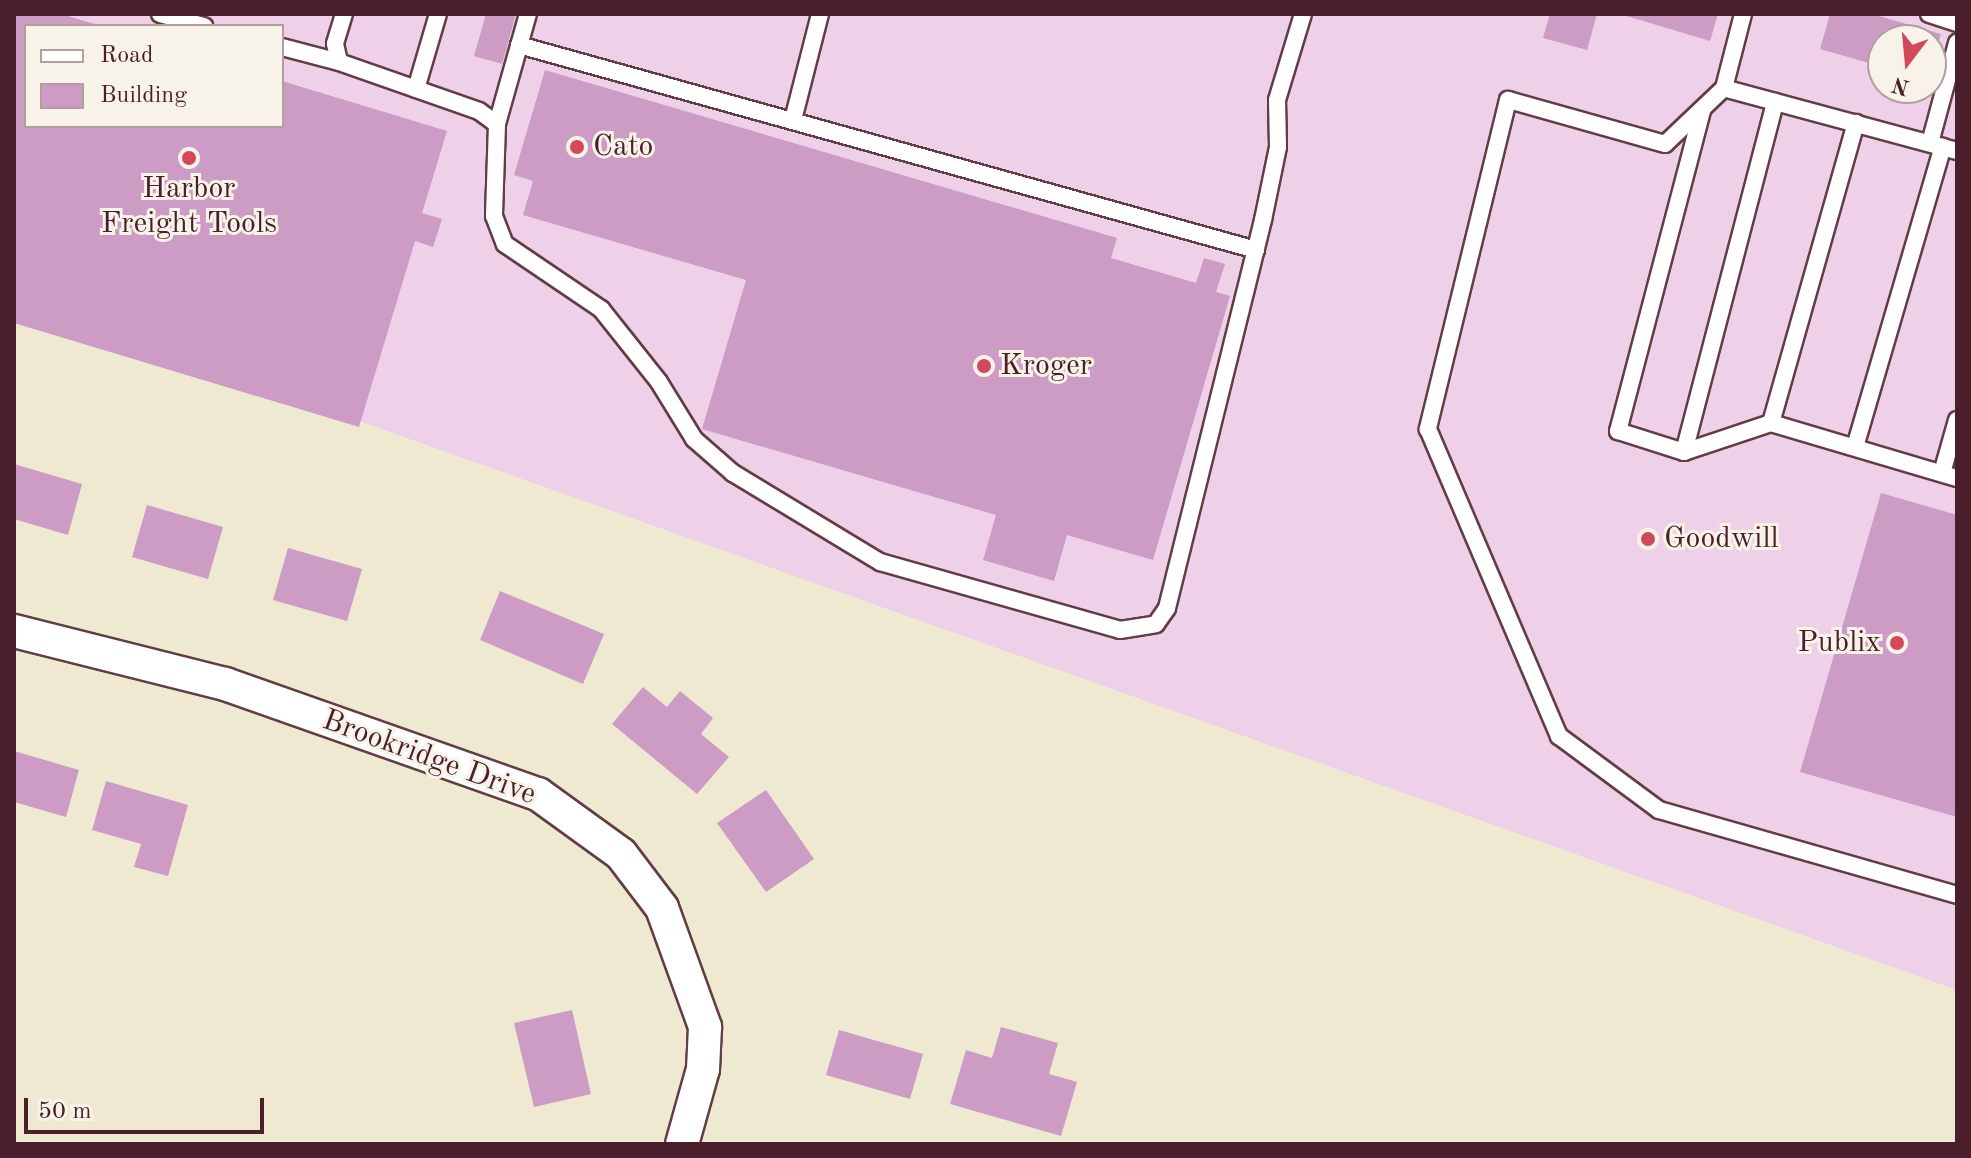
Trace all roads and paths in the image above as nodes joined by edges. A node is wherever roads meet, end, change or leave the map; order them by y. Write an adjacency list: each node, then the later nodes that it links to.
1 (160, 14): 10 (lane)
2 (344, 14): 14 (lane)
3 (438, 14): 16 (lane)
4 (528, 14): 12 (lane)
5 (820, 14): 19 (lane)
6 (1303, 14): 23 (lane)
7 (1743, 14): 15 (lane)
8 (1929, 14): 9 (lane)
9 (1957, 23)
10 (197, 24)
11 (1957, 43): 22 (lane)
12 (519, 45): 19 (lane); 21 (lane)
13 (284, 48): 14 (lane)
14 (339, 62): 16 (lane)
15 (1724, 88): 17 (lane); 18 (lane)
16 (416, 89): 21 (lane)
17 (1775, 102): 20 (lane); 27 (lane)
18 (1702, 111): 27 (lane); 30 (lane)
19 (793, 120): 23 (lane)
20 (1856, 123): 22 (lane); 25 (lane)
21 (497, 124): 23 (lane)
22 (1943, 147): 26 (lane)
23 (1256, 250)
24 (1957, 420): 28 (lane)
25 (1771, 423): 26 (lane); 27 (lane)
26 (1855, 447): 28 (lane)
27 (1684, 452)
28 (1949, 476)
29 (14, 631): 31 (street, Brookridge Drive)
30 (1957, 895)
31 (682, 1144)

